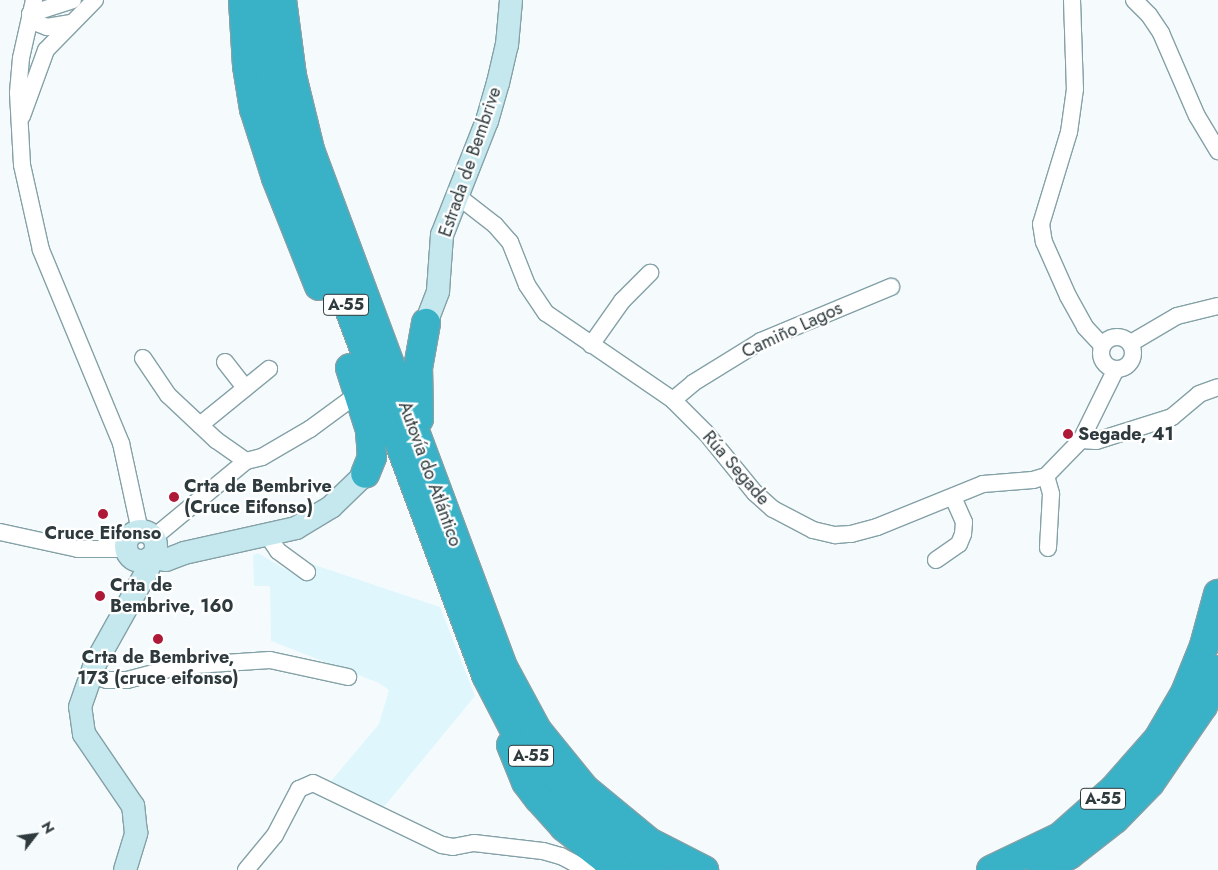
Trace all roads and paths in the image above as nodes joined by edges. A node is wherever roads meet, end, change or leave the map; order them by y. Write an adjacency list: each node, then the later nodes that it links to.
1 (73, 0): 9 (street)
2 (95, 0): 10 (street)
3 (243, 0): 28 (highway)
4 (262, 0): 47 (highway, Autovía do Atlántico / A-55)
5 (282, 0): 17 (highway, Autovía do Atlántico / A-55)
6 (511, 0): 13 (street, Estrada de Bembrive)
7 (1072, 0): 21 (street)
8 (1134, 0): 12 (street)
9 (32, 7): 10 (street); 11 (street)
10 (70, 23): 11 (street)
11 (18, 125): 39 (street)
12 (1216, 143)
13 (459, 197): 18 (street, Estrada de Bembrive); 20 (street, Rúa Segade)
14 (650, 273): 20 (street)
15 (891, 287): 29 (street, Camiño Lagos)
16 (1218, 306): 19 (street)
17 (368, 308): 18 (highway); 32 (highway, Autovía do Atlántico / A-55)
18 (426, 323): 32 (highway)
19 (1131, 343): 21 (street); 25 (street)
20 (591, 344): 29 (street, Rúa Segade)
21 (1102, 345): 25 (street)
22 (143, 358): 30 (street)
23 (226, 362): 27 (street)
24 (269, 369): 27 (street)
25 (1116, 369): 31 (street)
26 (1218, 387): 31 (street)
27 (245, 388): 30 (street)
28 (359, 393): 33 (street); 34 (highway)
29 (673, 400): 36 (street, Rúa Segade)
30 (200, 426): 33 (street)
31 (1081, 440): 35 (street)
32 (422, 453): 54 (highway, Autovía do Atlántico / A-55)
33 (246, 461): 39 (street)
34 (365, 474): 38 (street)
35 (1046, 476): 36 (street, Rúa Segade); 40 (street)
36 (953, 497): 41 (street)
37 (0, 532): 39 (street)
38 (268, 536): 39 (street); 42 (street)
39 (143, 548): 45 (street)
40 (1048, 548)
41 (936, 560)
42 (307, 572)
43 (1218, 594): 55 (highway, A-55)
44 (1218, 670): 48 (highway, A-55)
45 (90, 675): 46 (street); 49 (street)
46 (348, 677)
47 (501, 707): 52 (highway); 53 (highway, Autovía do Atlántico / A-55)
48 (1150, 783): 56 (highway, A-55); 57 (highway)
49 (125, 870)
50 (246, 870): 51 (street)
51 (588, 870)
52 (619, 870)
53 (657, 870)
54 (704, 870)
55 (991, 870)
56 (1041, 870)
57 (1073, 870)

